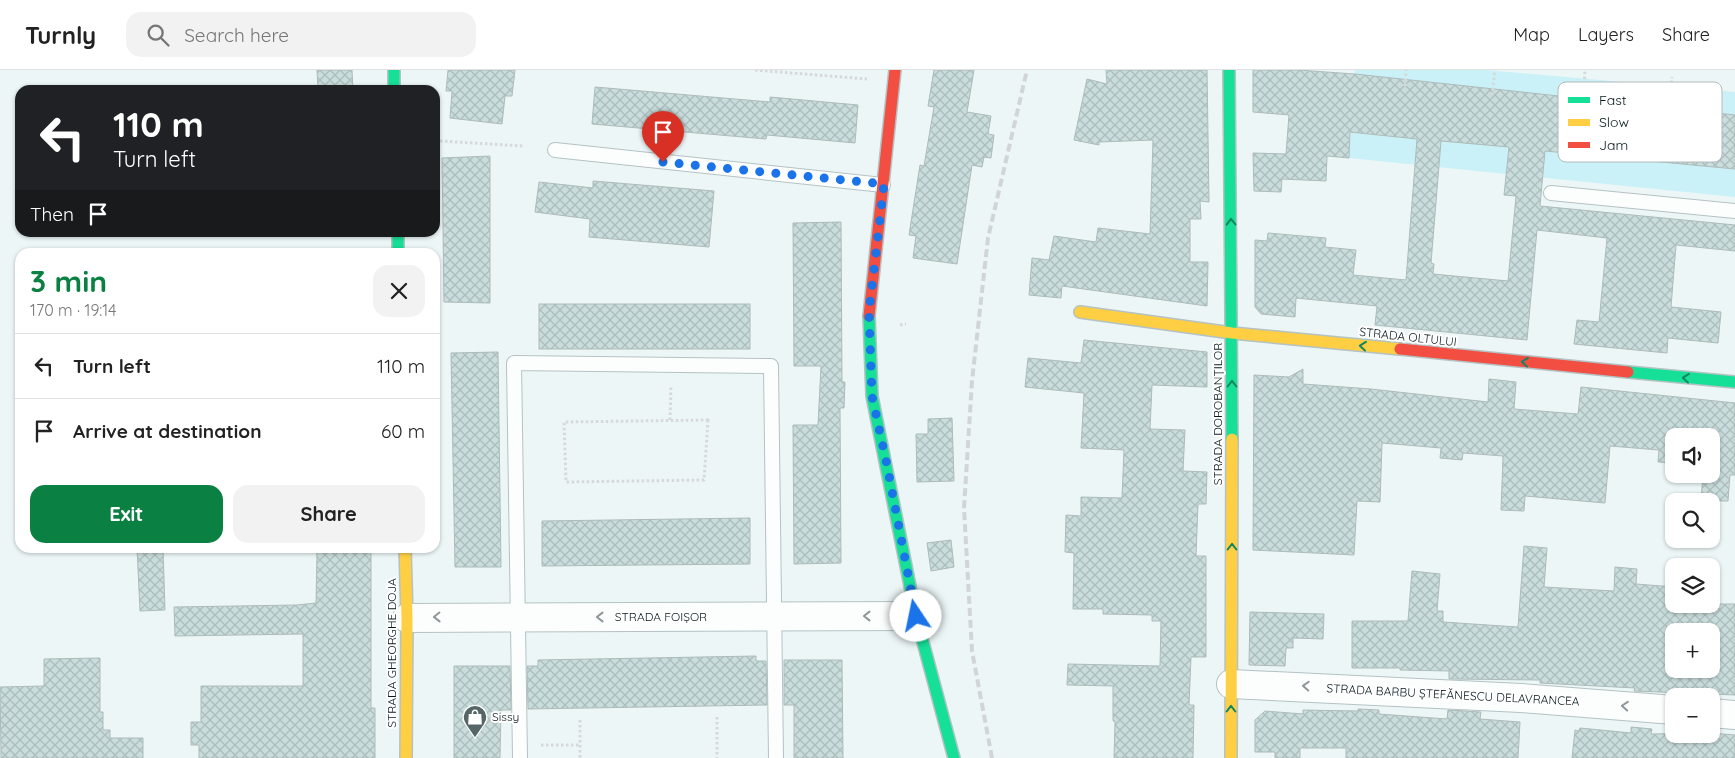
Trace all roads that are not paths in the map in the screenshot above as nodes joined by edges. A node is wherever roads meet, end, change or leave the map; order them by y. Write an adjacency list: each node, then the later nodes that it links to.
1 (394, 70): 4 (street)
2 (895, 70): 6 (street)
3 (1229, 70): 10 (street, STRADA DOROBANȚILOR, one-way to 3)
4 (394, 85)
5 (555, 150): 6 (lane)
6 (884, 184): 14 (street)
7 (1551, 193): 8 (lane)
8 (1735, 211)
9 (1080, 312): 10 (street, STRADA OLTULUI)
10 (1232, 333): 11 (street, STRADA OLTULUI, one-way to 10); 17 (street, STRADA DOROBANȚILOR, one-way to 10)
11 (1735, 382)
12 (405, 553): 16 (street, STRADA GHEORGHE DOJA)
13 (518, 616): 15 (street, STRADA FOIȘOR, one-way to 13); 15 (lane); 16 (street, STRADA FOIȘOR, one-way to 16); 21 (lane)
14 (916, 616): 15 (street, STRADA FOIȘOR, one-way to 15); 24 (street)
15 (773, 617): 23 (lane)
16 (406, 618): 22 (street, STRADA GHEORGHE DOJA)
17 (1232, 684): 18 (street, STRADA BARBU ȘTEFĂNESCU DELAVRANCEA, one-way to 17); 25 (street, STRADA DOROBANȚILOR, one-way to 17)
18 (1665, 709)
19 (1720, 713): 20 (street)
20 (1735, 714)
21 (520, 751)
22 (406, 758)
23 (776, 758)
24 (954, 758)
25 (1231, 758)

